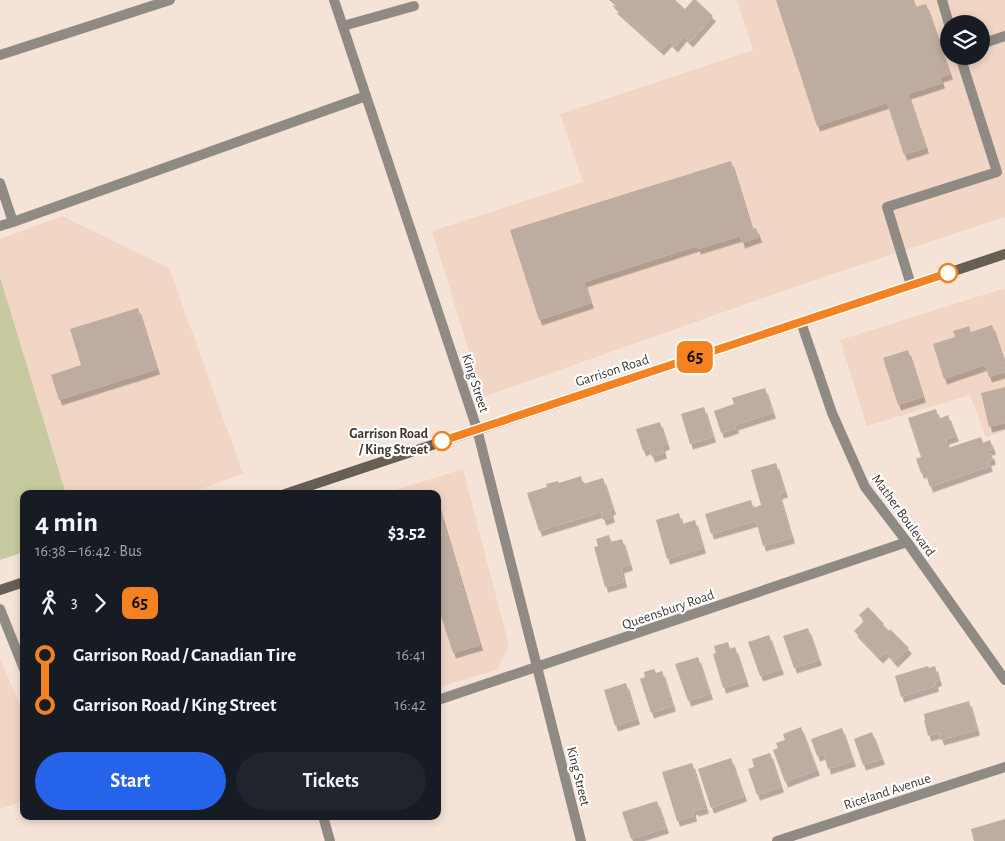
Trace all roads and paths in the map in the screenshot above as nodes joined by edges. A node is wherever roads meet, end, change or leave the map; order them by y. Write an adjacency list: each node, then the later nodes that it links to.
1 (170, 0): 9 (street)
2 (334, 0): 6 (street, King Street)
3 (942, 0): 5 (street)
4 (414, 6): 6 (street)
5 (946, 15)
6 (343, 26): 11 (street, King Street)
7 (1005, 36): 8 (street)
8 (990, 41)
9 (0, 55)
10 (963, 65): 16 (street)
11 (366, 96): 13 (street); 18 (street, King Street)
12 (0, 183): 13 (street)
13 (13, 222): 14 (street)
14 (0, 226)
15 (1005, 254): 16 (main road, Garrison Road)
16 (911, 285): 17 (main road, Garrison Road)
17 (801, 322): 18 (main road, Garrison Road); 20 (street, Mather Boulevard)
18 (477, 429): 19 (main road, Garrison Road); 25 (street, King Street)
19 (297, 490)
20 (907, 542): 25 (street, Queensbury Road); 26 (street, Mather Boulevard)
21 (20, 583): 22 (main road)
22 (0, 590)
23 (0, 610): 24 (street)
24 (20, 659)
25 (537, 667): 27 (street, Queensbury Road); 31 (street, King Street)
26 (1005, 680)
27 (441, 699)
28 (1005, 767): 32 (street, Riceland Avenue)
29 (324, 820): 30 (street)
30 (330, 841)
31 (581, 841)
32 (778, 841)

